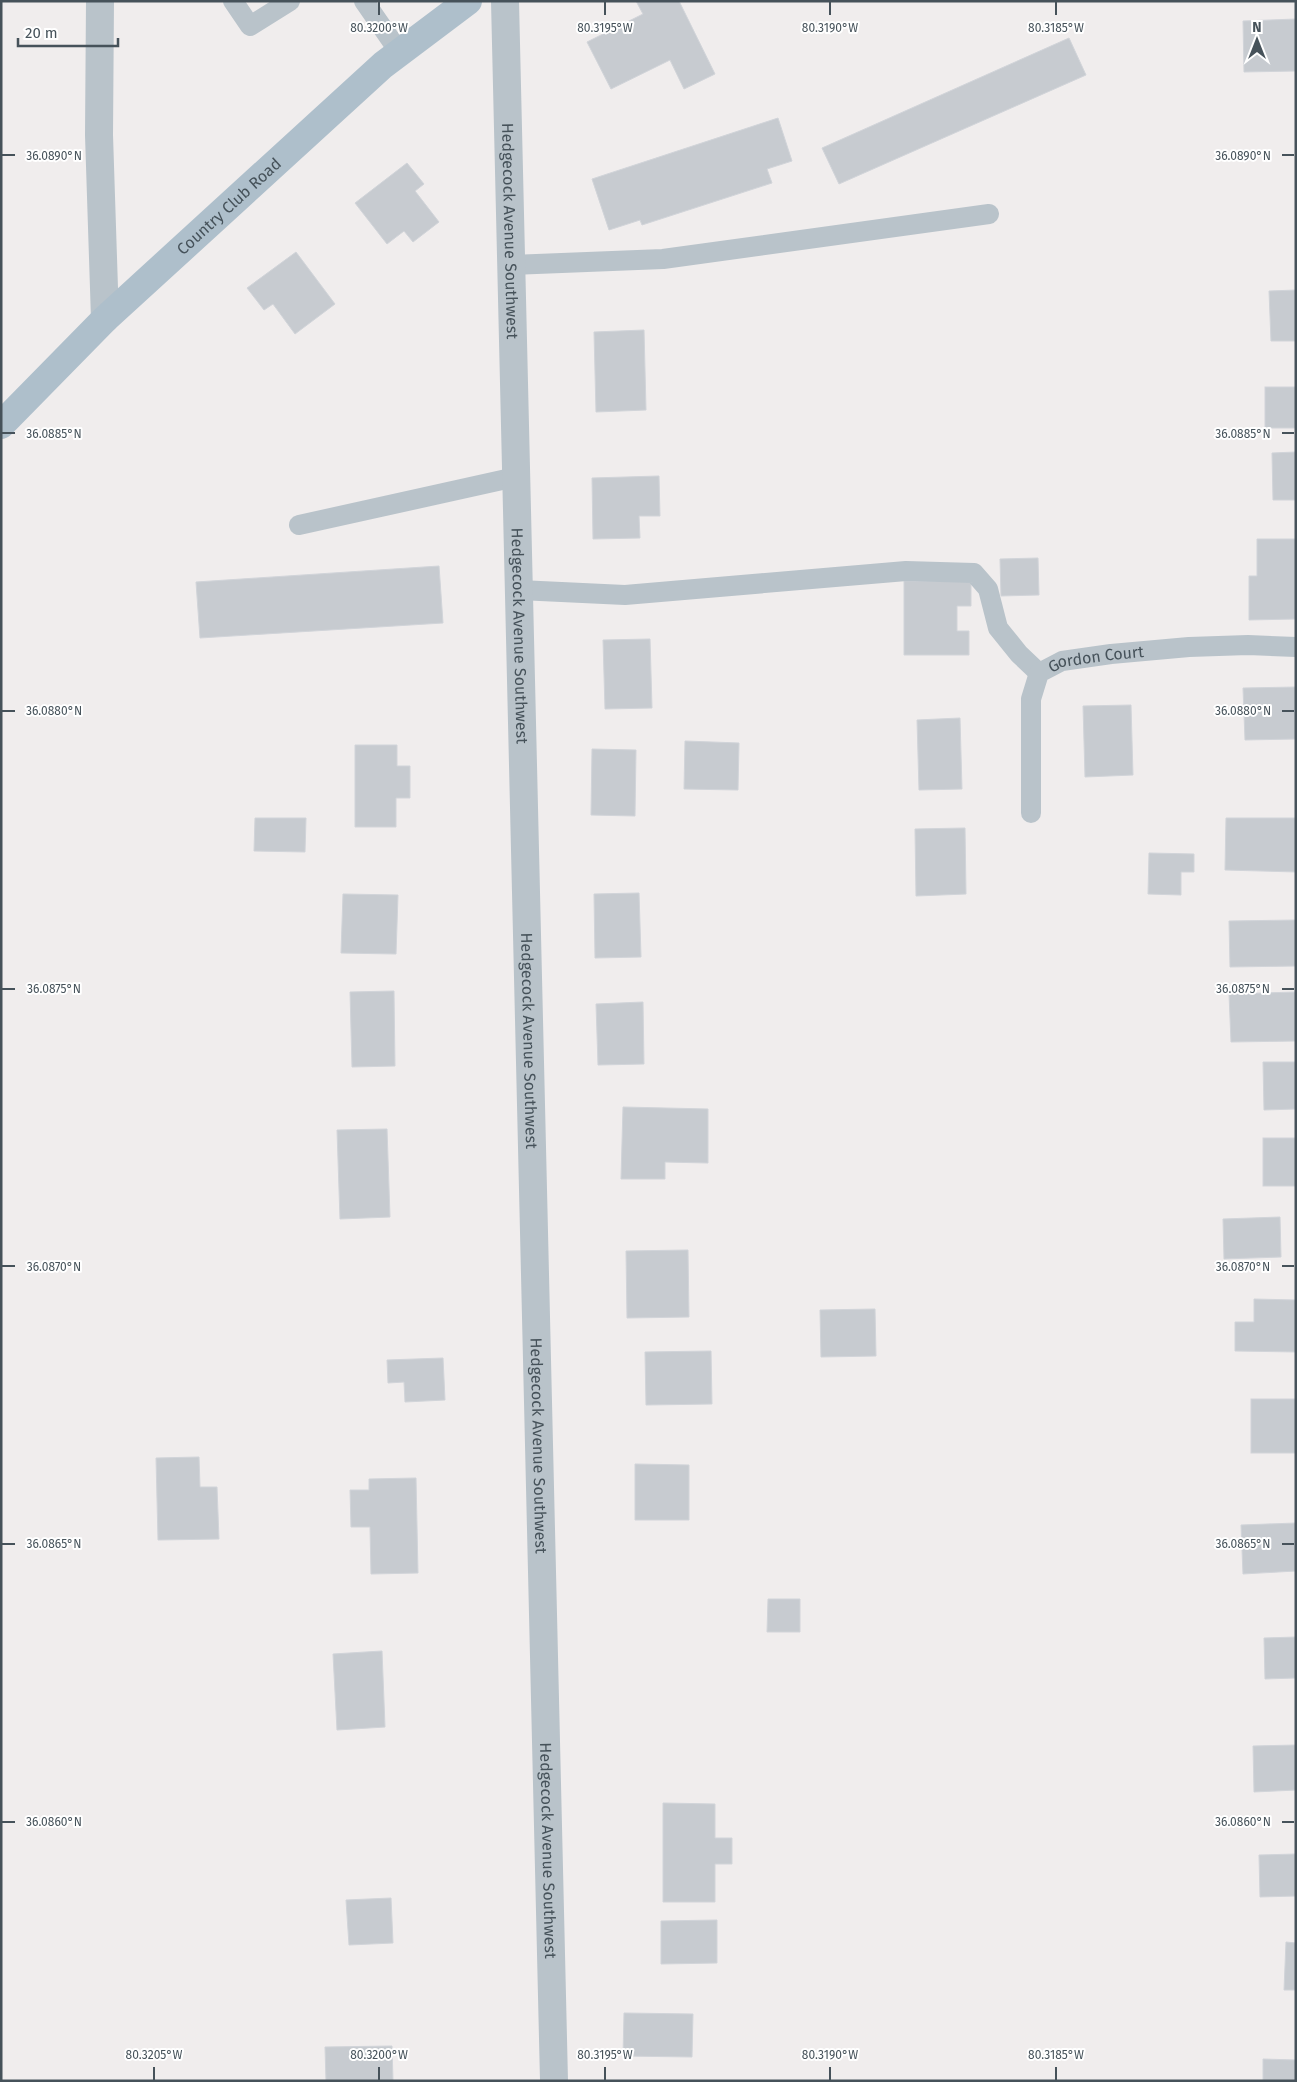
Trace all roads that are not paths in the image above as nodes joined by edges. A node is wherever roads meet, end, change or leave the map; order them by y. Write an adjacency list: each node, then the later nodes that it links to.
1 (100, 1): 10 (street)
2 (233, 1): 3 (lane)
3 (290, 1)
4 (364, 1): 7 (lane)
5 (468, 1): 7 (main road, Country Club Road)
6 (505, 1): 9 (street, Hedgecock Avenue Southwest)
7 (400, 53): 10 (main road, Country Club Road)
8 (989, 214): 9 (lane)
9 (512, 265): 12 (street, Hedgecock Avenue Southwest)
10 (105, 319): 11 (main road, Country Club Road)
11 (1, 425)
12 (516, 477): 13 (lane); 14 (street, Hedgecock Avenue Southwest)
13 (299, 525)
14 (519, 590): 16 (lane); 18 (street, Hedgecock Avenue Southwest)
15 (1296, 647): 16 (lane, Gordon Court)
16 (1039, 673): 17 (lane, Gordon Court)
17 (1031, 813)
18 (554, 2081)

